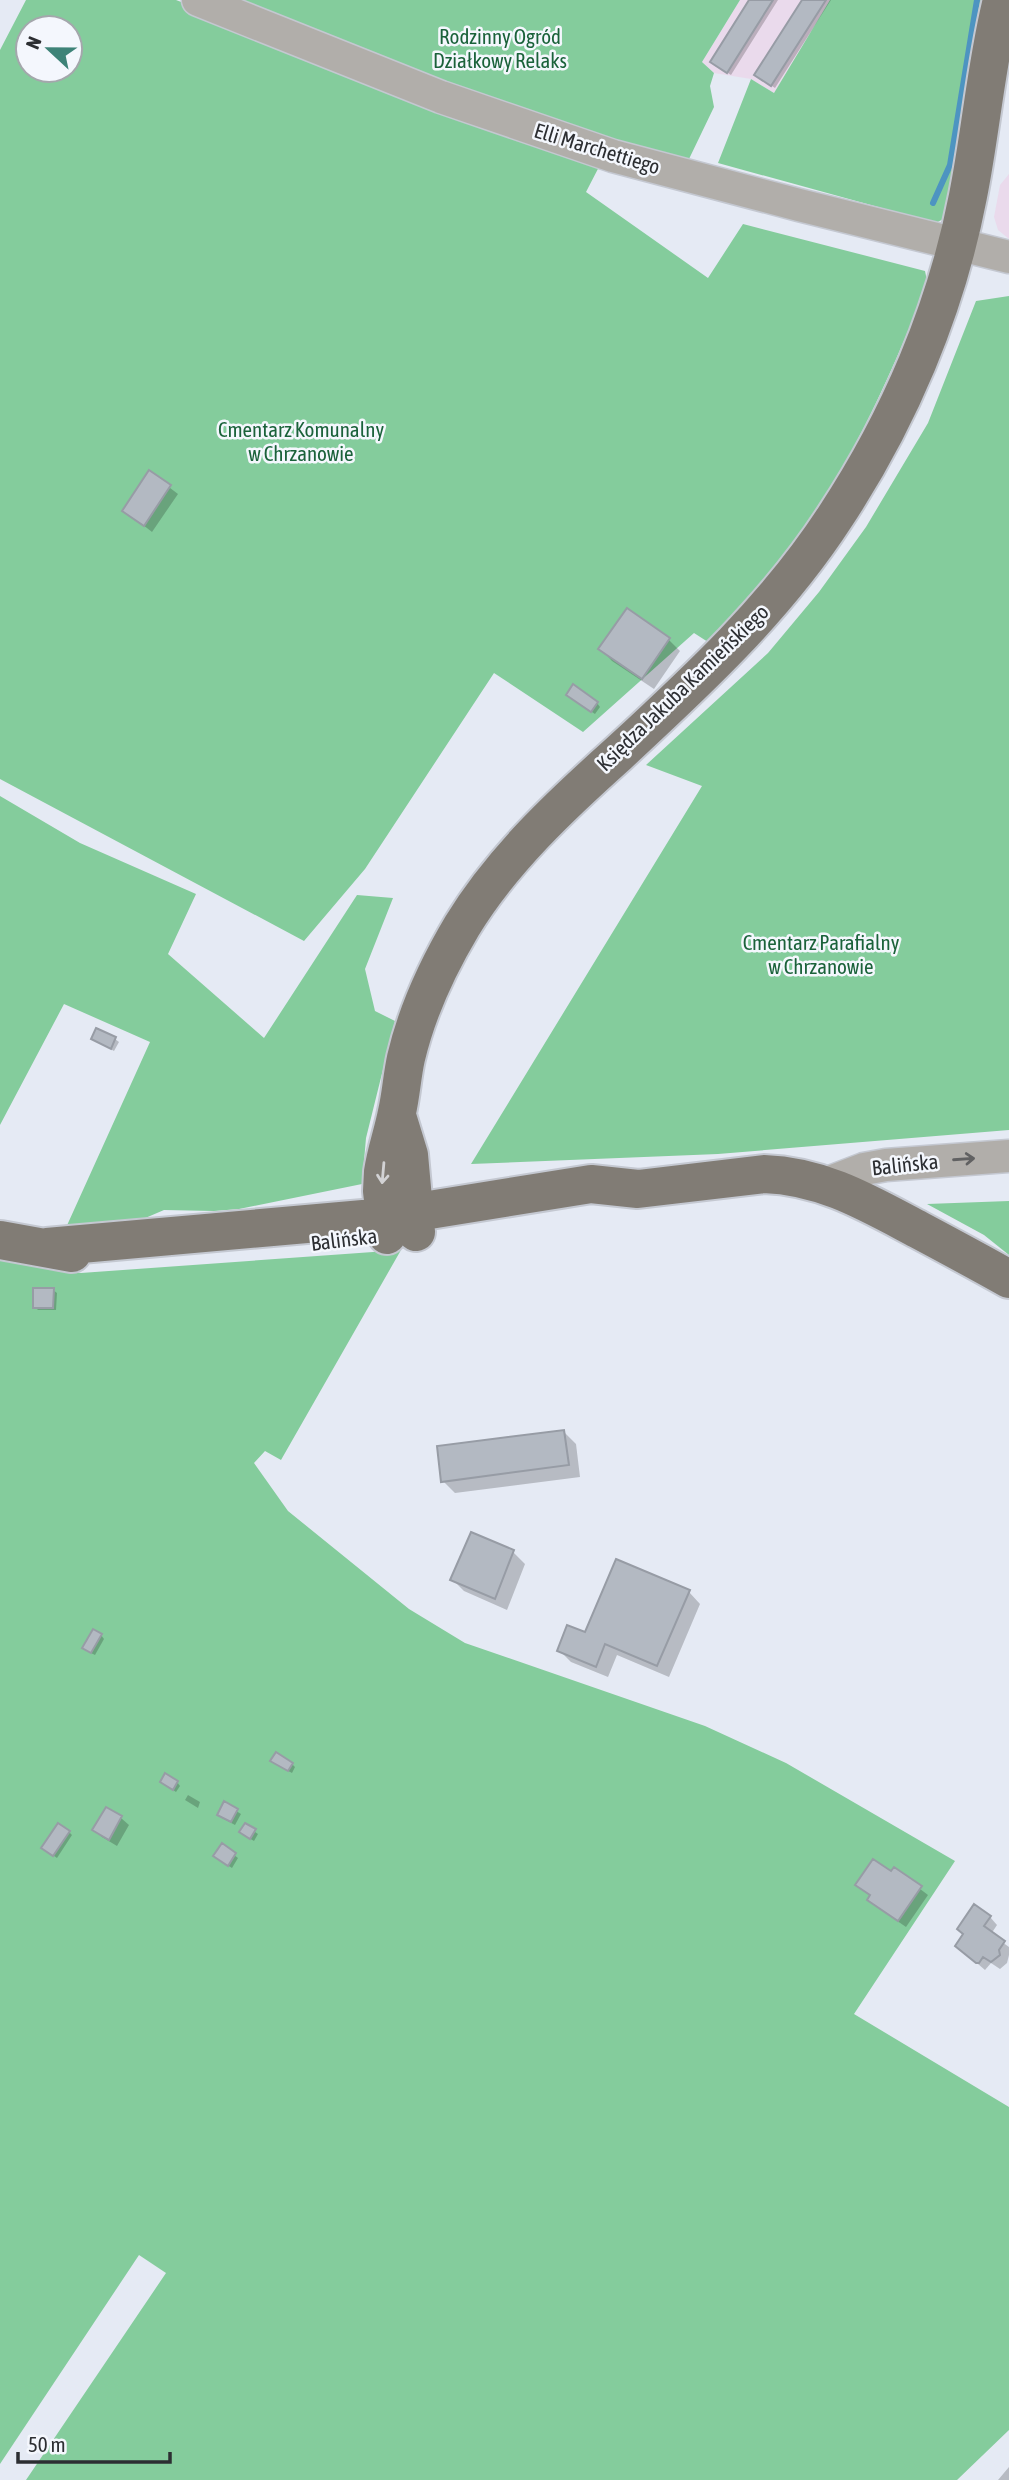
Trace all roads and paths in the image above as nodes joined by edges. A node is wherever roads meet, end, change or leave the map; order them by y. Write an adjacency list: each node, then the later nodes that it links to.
1 (198, 0): 3 (street, Elli Marchettiego)
2 (1002, 0): 3 (main road, Księdza Jakuba Kamieńskiego)
3 (957, 244): 4 (street, Elli Marchettiego); 5 (main road, Księdza Jakuba Kamieńskiego)
4 (1009, 257)
5 (397, 1113): 11 (main road, Księdza Jakuba Kamieńskiego); 11 (main road, Księdza Jakuba Kamieńskiego, one-way to 11)
6 (1009, 1156): 7 (street, Balińska, one-way to 6)
7 (901, 1164): 8 (street, Balińska); 12 (street)
8 (825, 1184): 9 (main road, Balińska); 12 (main road)
9 (638, 1189): 10 (main road, Balińska); 11 (main road, Balińska)
10 (512, 1196): 11 (main road, Balińska); 11 (main road)
11 (404, 1207): 13 (main road, Balińska)
12 (890, 1215): 14 (main road)
13 (0, 1240)
14 (1009, 1279)

